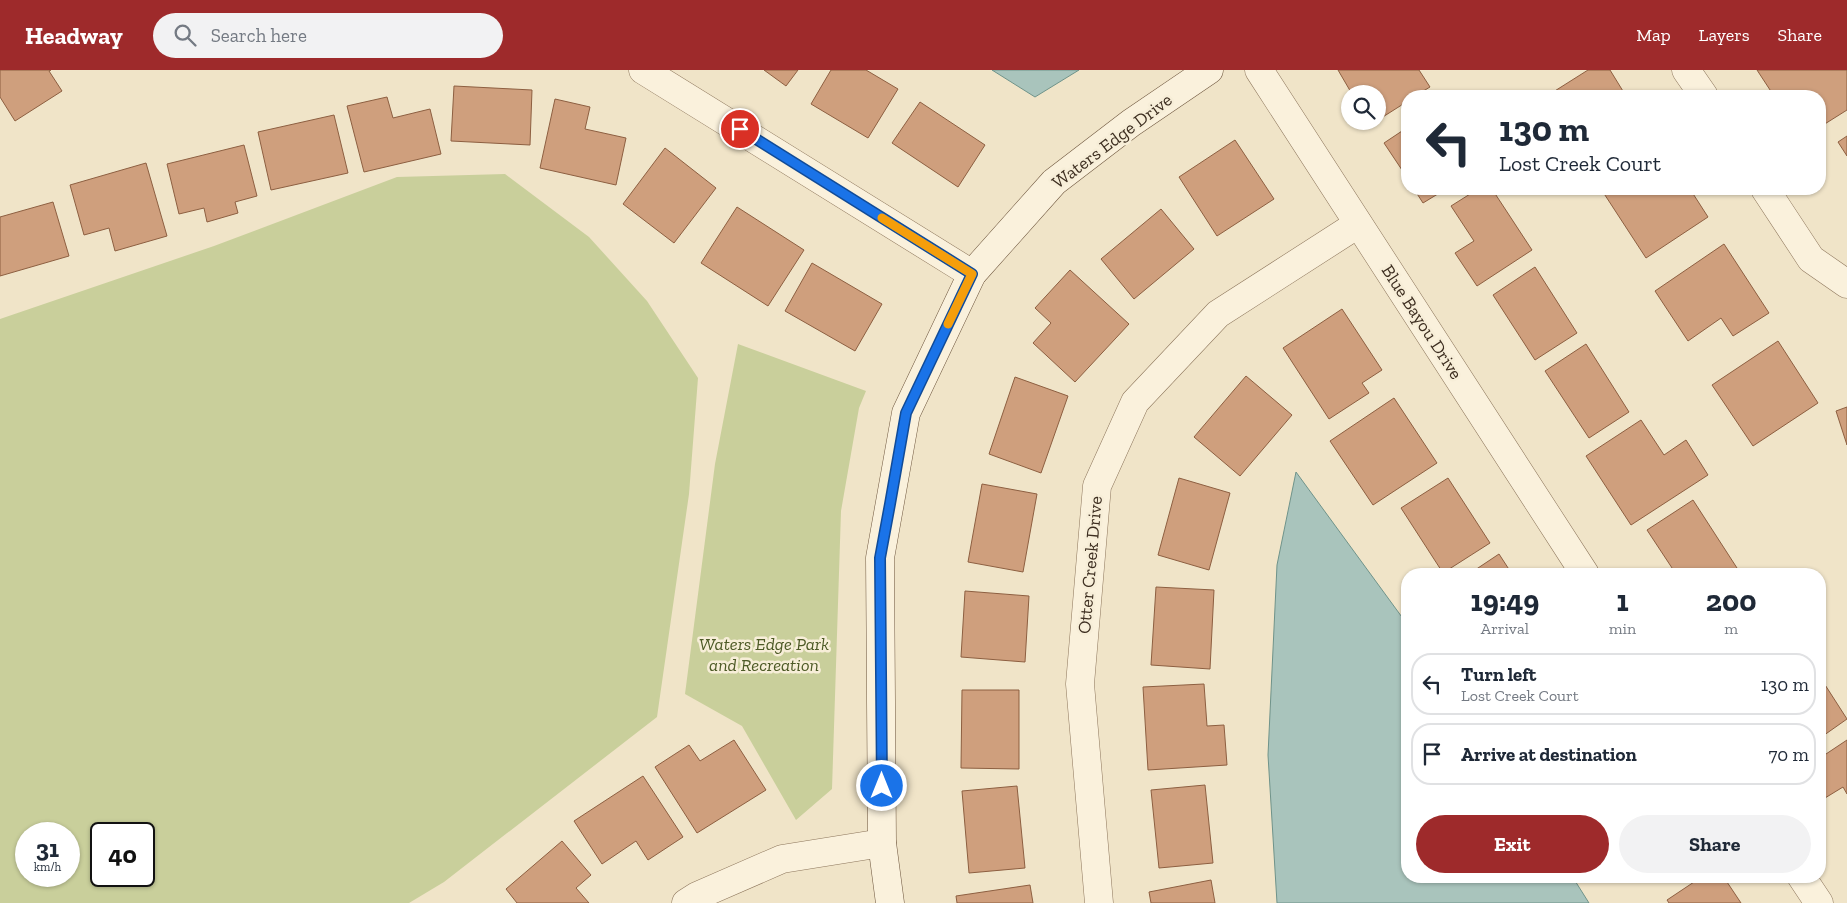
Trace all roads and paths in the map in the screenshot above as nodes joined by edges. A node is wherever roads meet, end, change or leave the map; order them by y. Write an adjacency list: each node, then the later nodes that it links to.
1 (643, 70): 8 (street)
2 (1209, 70): 8 (street, Waters Edge Drive)
3 (1259, 70): 7 (street, Blue Bayou Drive)
4 (1686, 70): 5 (street)
5 (1700, 90)
6 (1769, 195): 9 (street)
7 (1358, 224): 10 (street, Blue Bayou Drive); 15 (street, Otter Creek Drive)
8 (972, 274): 11 (street, Waters Edge Drive)
9 (1847, 284)
10 (1582, 568)
11 (882, 843): 13 (street); 14 (street, Waters Edge Drive)
12 (1806, 883): 16 (street)
13 (686, 903)
14 (890, 903)
15 (1098, 903)
16 (1819, 903)

